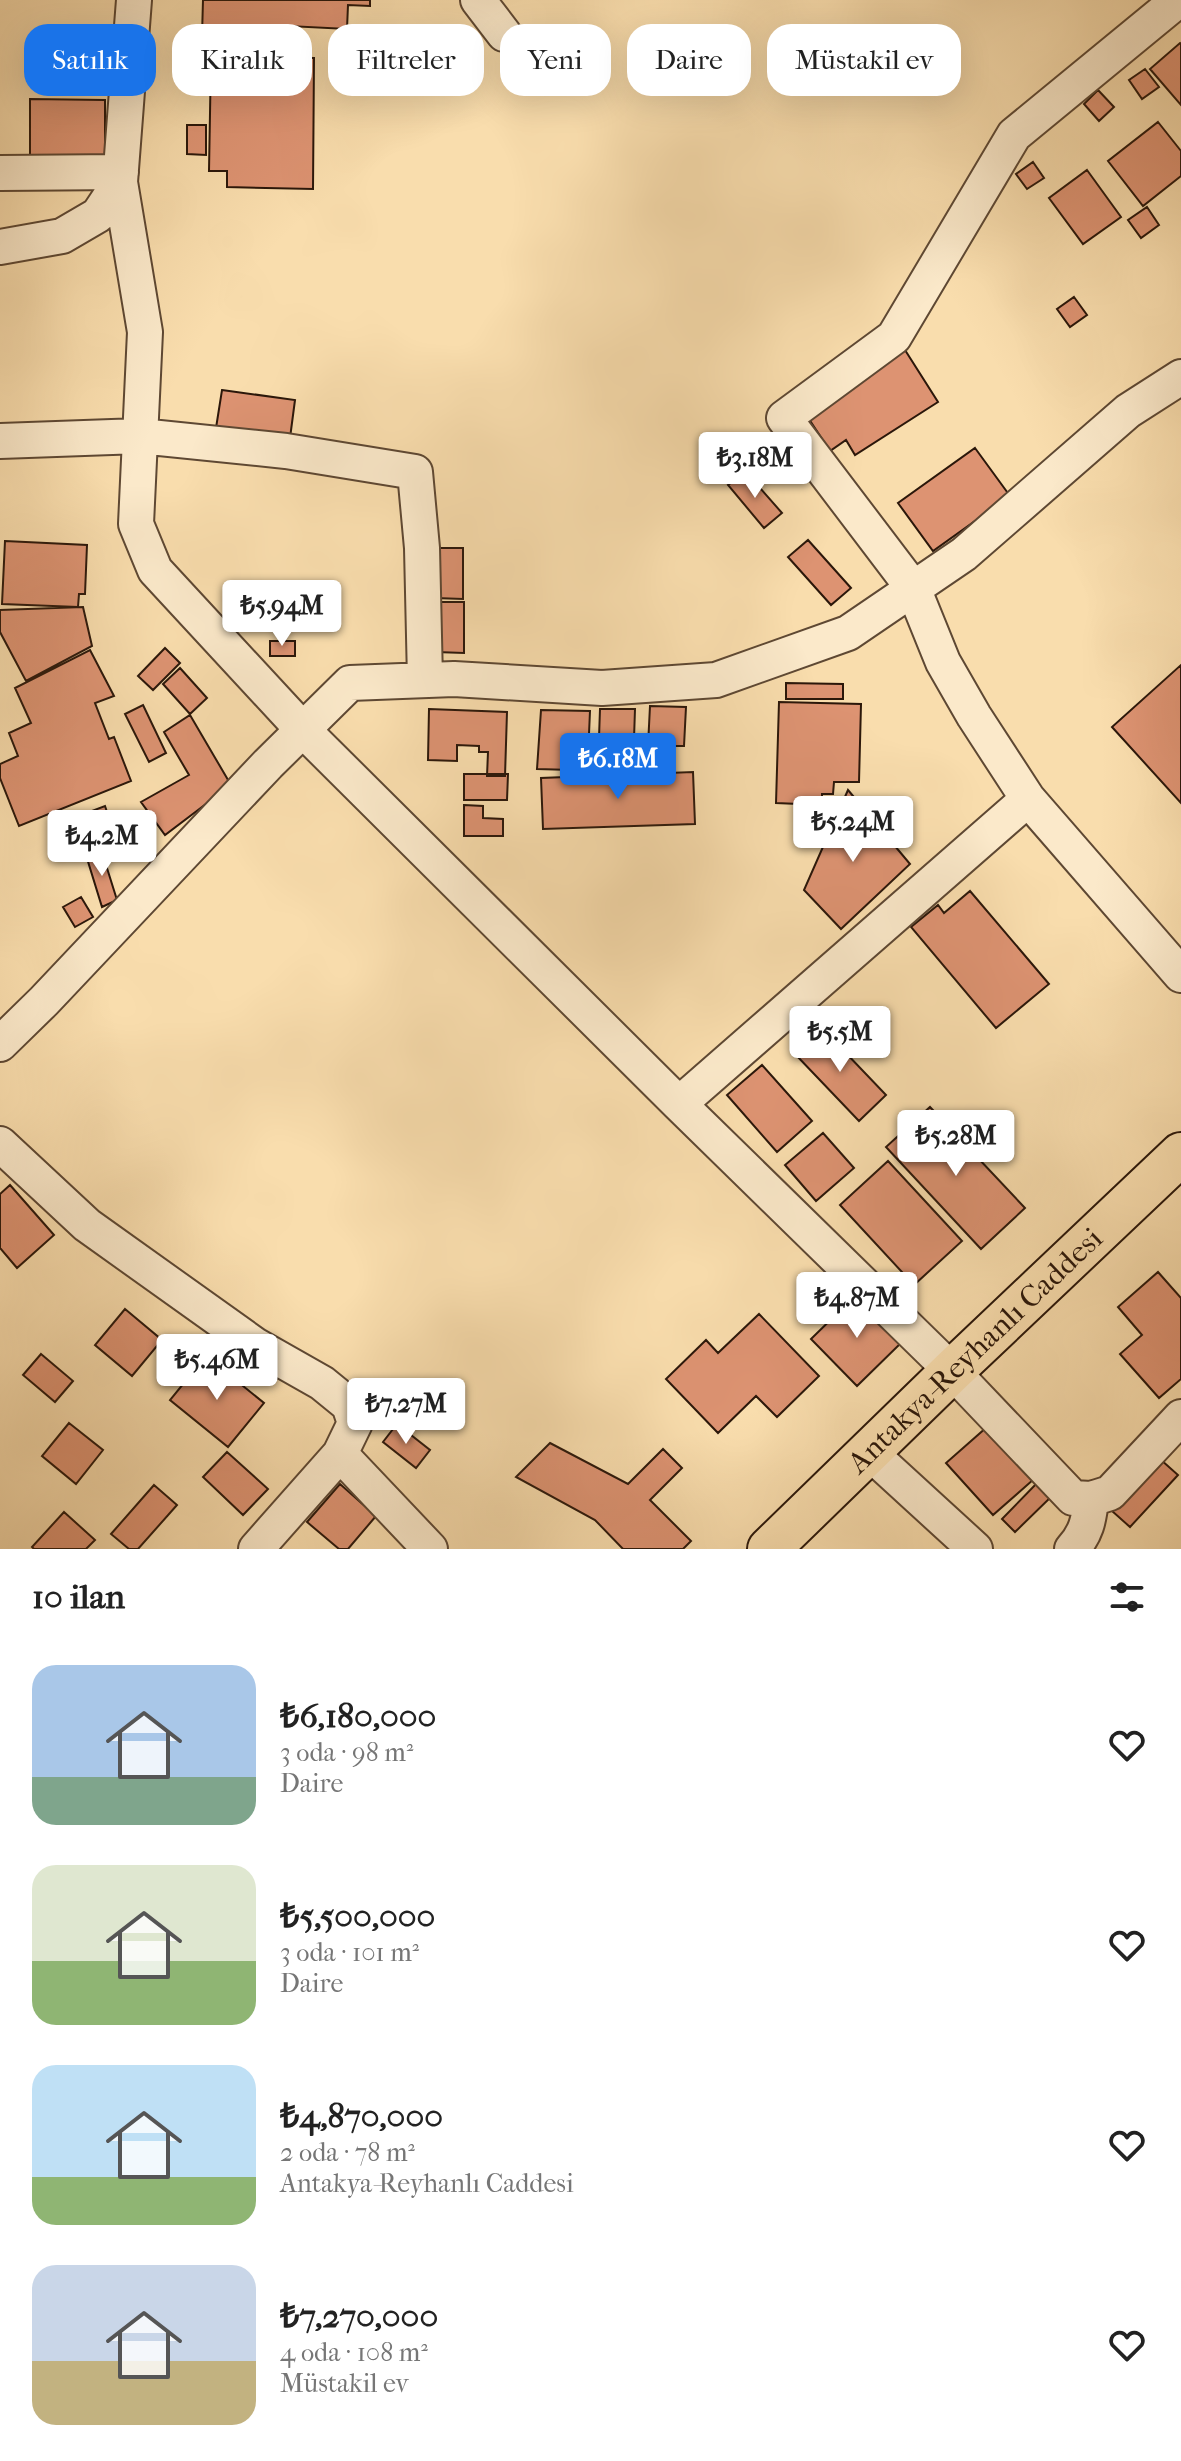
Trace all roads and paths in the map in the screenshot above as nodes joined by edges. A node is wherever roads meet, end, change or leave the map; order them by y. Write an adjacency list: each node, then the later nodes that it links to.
1 (134, 0): 6 (street)
2 (478, 0): 4 (street)
3 (1179, 1): 11 (street)
4 (500, 29)
5 (0, 173): 6 (street)
6 (121, 177): 7 (street); 9 (street)
7 (0, 247)
8 (1181, 377): 11 (street)
9 (140, 436): 10 (street); 12 (street); 13 (street)
10 (0, 441)
11 (913, 588): 12 (street); 14 (street)
12 (425, 680): 13 (street)
13 (303, 730): 16 (street); 17 (street)
14 (1028, 799): 15 (street); 17 (street)
15 (1181, 975)
16 (0, 1044)
17 (679, 1104): 20 (street)
18 (0, 1144): 23 (street)
19 (1181, 1154): 20 (main road, Antakya-Reyhanlı Caddesi)
20 (952, 1371): 22 (main road, Antakya-Reyhanlı Caddesi); 24 (street)
21 (1181, 1417): 24 (street)
22 (869, 1452): 27 (main road, Antakya-Reyhanlı Caddesi); 28 (street)
23 (340, 1454): 25 (street); 26 (street)
24 (1091, 1499): 29 (street)
25 (256, 1549)
26 (430, 1549)
27 (769, 1549)
28 (975, 1549)
29 (1072, 1549)

